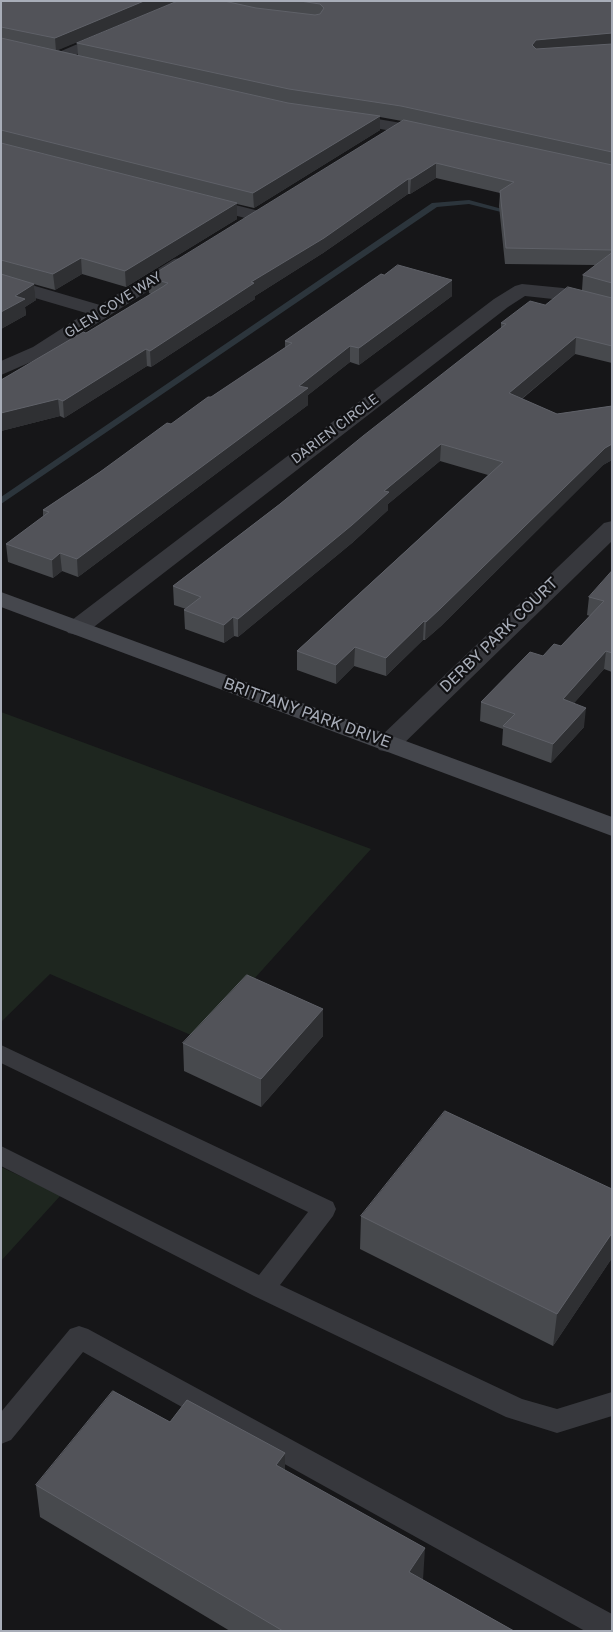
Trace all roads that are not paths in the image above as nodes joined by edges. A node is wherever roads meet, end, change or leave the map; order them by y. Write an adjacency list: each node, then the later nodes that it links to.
1 (124, 28): 3 (street)
2 (39, 54): 3 (street)
3 (57, 58): 4 (street)
4 (77, 63)
5 (328, 116): 6 (street)
6 (400, 126): 7 (street); 8 (street)
7 (449, 137)
8 (375, 142)
9 (181, 196): 11 (street)
10 (274, 205): 11 (street)
11 (257, 216): 12 (street)
12 (232, 231)
13 (192, 256): 16 (street, GLEN COVE WAY)
14 (1, 282): 16 (street)
15 (612, 307): 20 (street, DARIEN CIRCLE)
16 (102, 312): 17 (street, GLEN COVE WAY)
17 (1, 369)
18 (612, 528): 21 (street, DERBY PARK COURT)
19 (1, 599): 20 (street, BRITTANY PARK DRIVE)
20 (77, 628): 21 (street, BRITTANY PARK DRIVE)
21 (388, 744): 22 (street, BRITTANY PARK DRIVE)
22 (612, 827)
23 (1, 1054): 25 (lane)
24 (1, 1155): 25 (lane)
25 (263, 1289): 26 (lane)
26 (612, 1404)
27 (1, 1432): 28 (lane)
28 (612, 1630)

